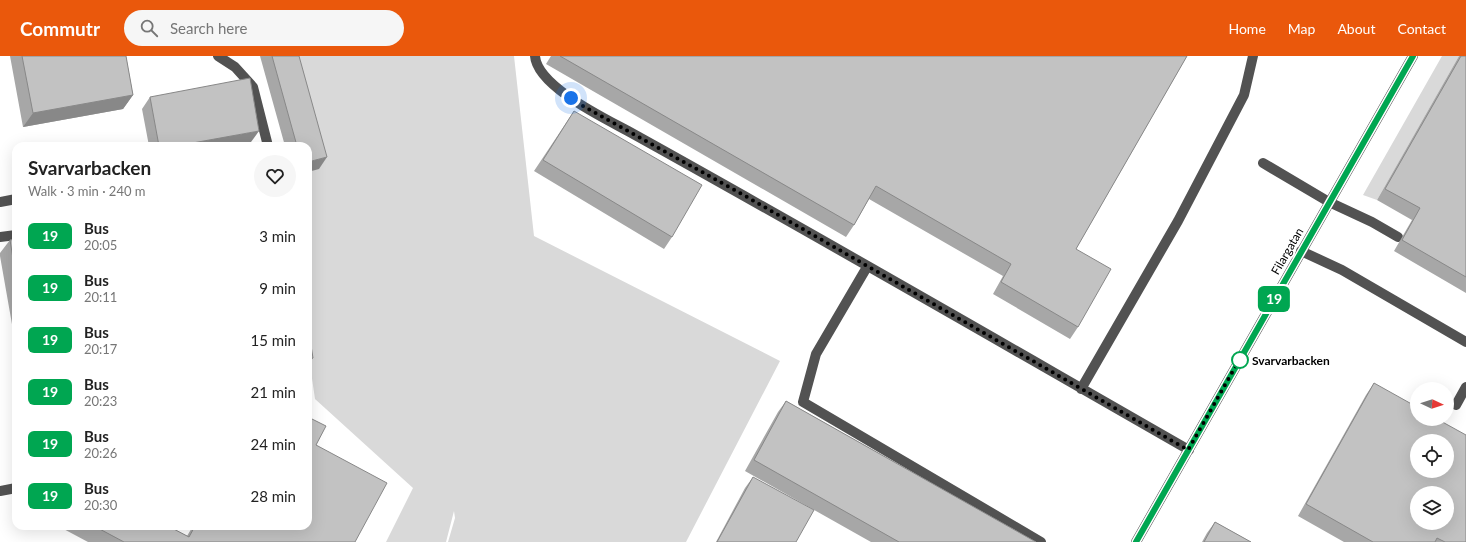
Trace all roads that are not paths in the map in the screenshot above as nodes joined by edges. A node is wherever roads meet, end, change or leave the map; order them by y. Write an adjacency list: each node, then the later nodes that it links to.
1 (218, 56): 5 (street)
2 (535, 56): 14 (street)
3 (1253, 56): 17 (street)
4 (1413, 56): 9 (street, Filargatan)
5 (267, 142)
6 (1263, 163): 9 (street)
7 (12, 200): 8 (street)
8 (0, 202)
9 (1329, 202): 12 (street); 13 (street, Filargatan)
10 (12, 236): 11 (street)
11 (0, 237)
12 (1398, 237)
13 (1301, 251): 15 (street); 19 (street, Filargatan)
14 (867, 267): 17 (street); 22 (street)
15 (1466, 342)
16 (1466, 387): 18 (street)
17 (1081, 389): 19 (street)
18 (1456, 405)
19 (1188, 450): 23 (street, Filargatan)
20 (12, 489): 21 (street)
21 (0, 491)
22 (1041, 542)
23 (1136, 542)

